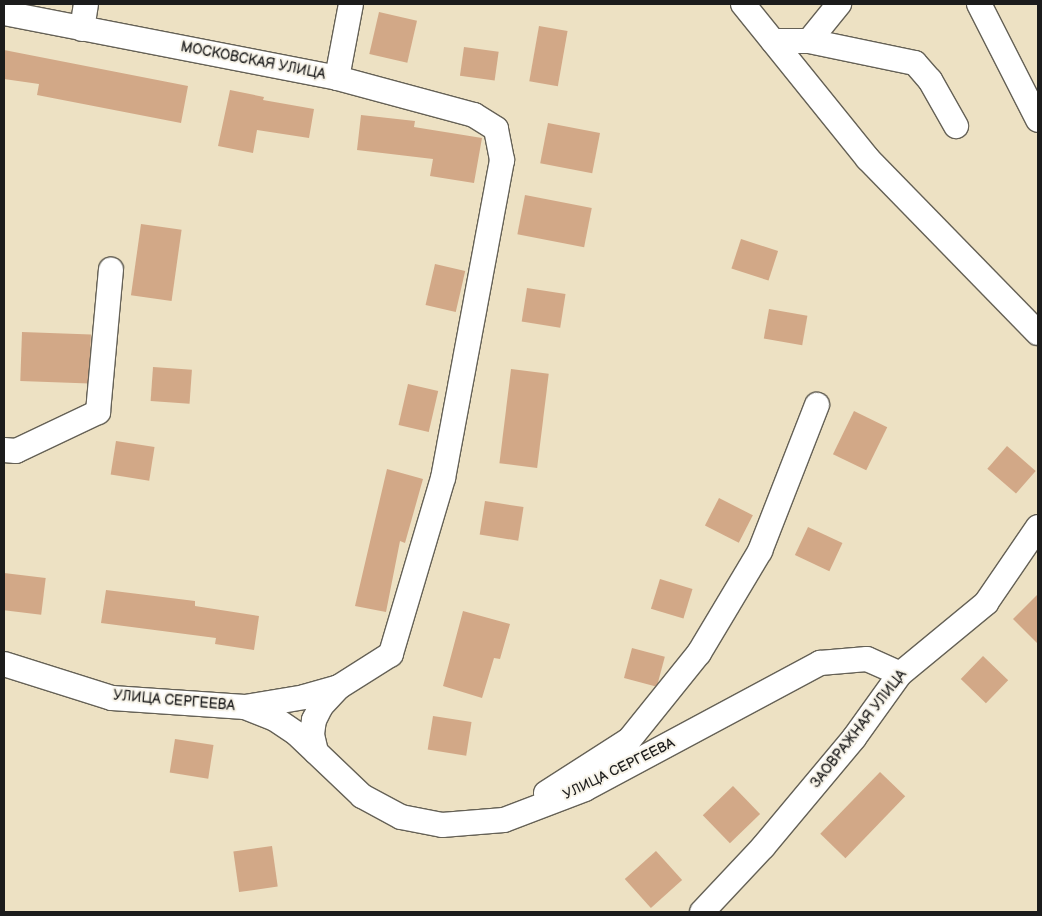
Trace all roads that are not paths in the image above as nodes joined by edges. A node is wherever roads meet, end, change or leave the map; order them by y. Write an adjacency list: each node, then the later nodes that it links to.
1 (86, 4): 7 (street)
2 (351, 4): 10 (street)
3 (743, 4): 8 (street)
4 (839, 4): 9 (street)
5 (979, 4): 11 (street)
6 (4, 13): 7 (street, МОСКОВСКАЯ УЛИЦА)
7 (82, 29): 10 (street, МОСКОВСКАЯ УЛИЦА)
8 (773, 41): 9 (street); 14 (street)
9 (809, 41): 12 (street)
10 (337, 78): 20 (street, МОСКОВСКАЯ УЛИЦА)
11 (1038, 120)
12 (956, 126)
13 (111, 270): 16 (street)
14 (1038, 333)
15 (817, 405): 23 (street)
16 (4, 450)
17 (1038, 527): 19 (street, ЗАОВРАЖНАЯ УЛИЦА)
18 (4, 664): 21 (street, УЛИЦА СЕРГЕЕВА)
19 (900, 674): 23 (street, УЛИЦА СЕРГЕЕВА); 24 (street, ЗАОВРАЖНАЯ УЛИЦА)
20 (339, 687): 21 (street); 22 (street)
21 (245, 707): 22 (street, УЛИЦА СЕРГЕЕВА)
22 (316, 752): 23 (street, УЛИЦА СЕРГЕЕВА)
23 (504, 820)
24 (702, 912)

